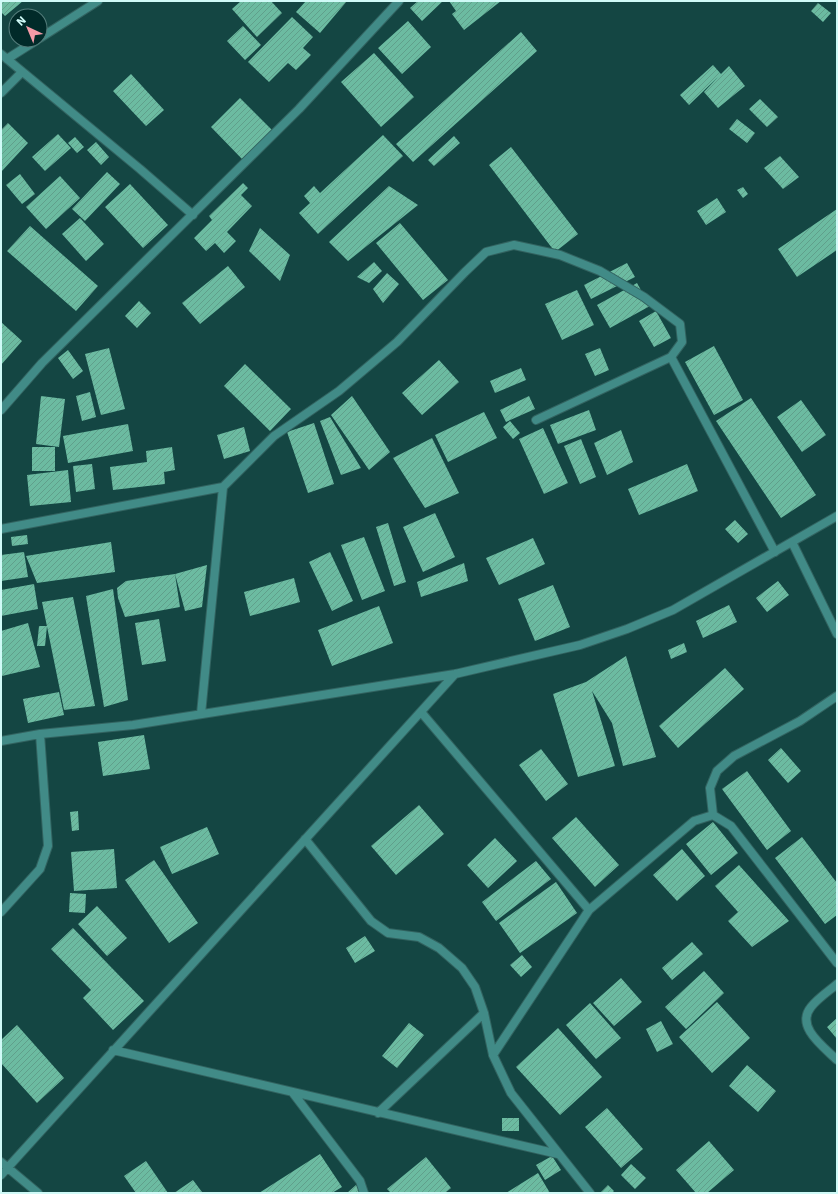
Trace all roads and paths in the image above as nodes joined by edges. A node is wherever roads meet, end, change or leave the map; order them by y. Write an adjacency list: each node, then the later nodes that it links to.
1 (98, 1): 3 (street)
2 (399, 1): 8 (street)
3 (48, 33)
4 (20, 48): 5 (street)
5 (4, 56): 6 (street)
6 (22, 72): 7 (street); 8 (street)
7 (1, 93)
8 (193, 214): 10 (street)
9 (671, 357): 11 (street); 12 (street); 16 (street)
10 (1, 410)
11 (536, 420)
12 (223, 487): 14 (street); 21 (street)
13 (837, 516): 15 (street)
14 (1, 529)
15 (792, 542): 16 (street); 17 (street)
16 (775, 552): 18 (street)
17 (837, 634)
18 (455, 674): 20 (street); 21 (street)
19 (837, 696): 24 (street)
20 (421, 712): 25 (street); 26 (street)
21 (201, 714): 22 (street)
22 (40, 734): 23 (street); 27 (street)
23 (1, 741)
24 (713, 815): 26 (street); 28 (street)
25 (305, 839): 30 (street); 31 (street)
26 (589, 910): 32 (street)
27 (1, 912)
28 (837, 963)
29 (837, 984): 33 (street)
30 (484, 1013): 32 (street); 35 (street)
31 (113, 1050): 34 (street); 37 (street)
32 (493, 1055): 36 (street)
33 (837, 1060)
34 (293, 1093): 35 (street); 40 (street)
35 (378, 1113): 36 (street)
36 (558, 1154): 41 (street)
37 (4, 1165): 38 (street); 39 (street)
38 (1, 1175)
39 (38, 1193)
40 (364, 1193)
41 (590, 1193)

